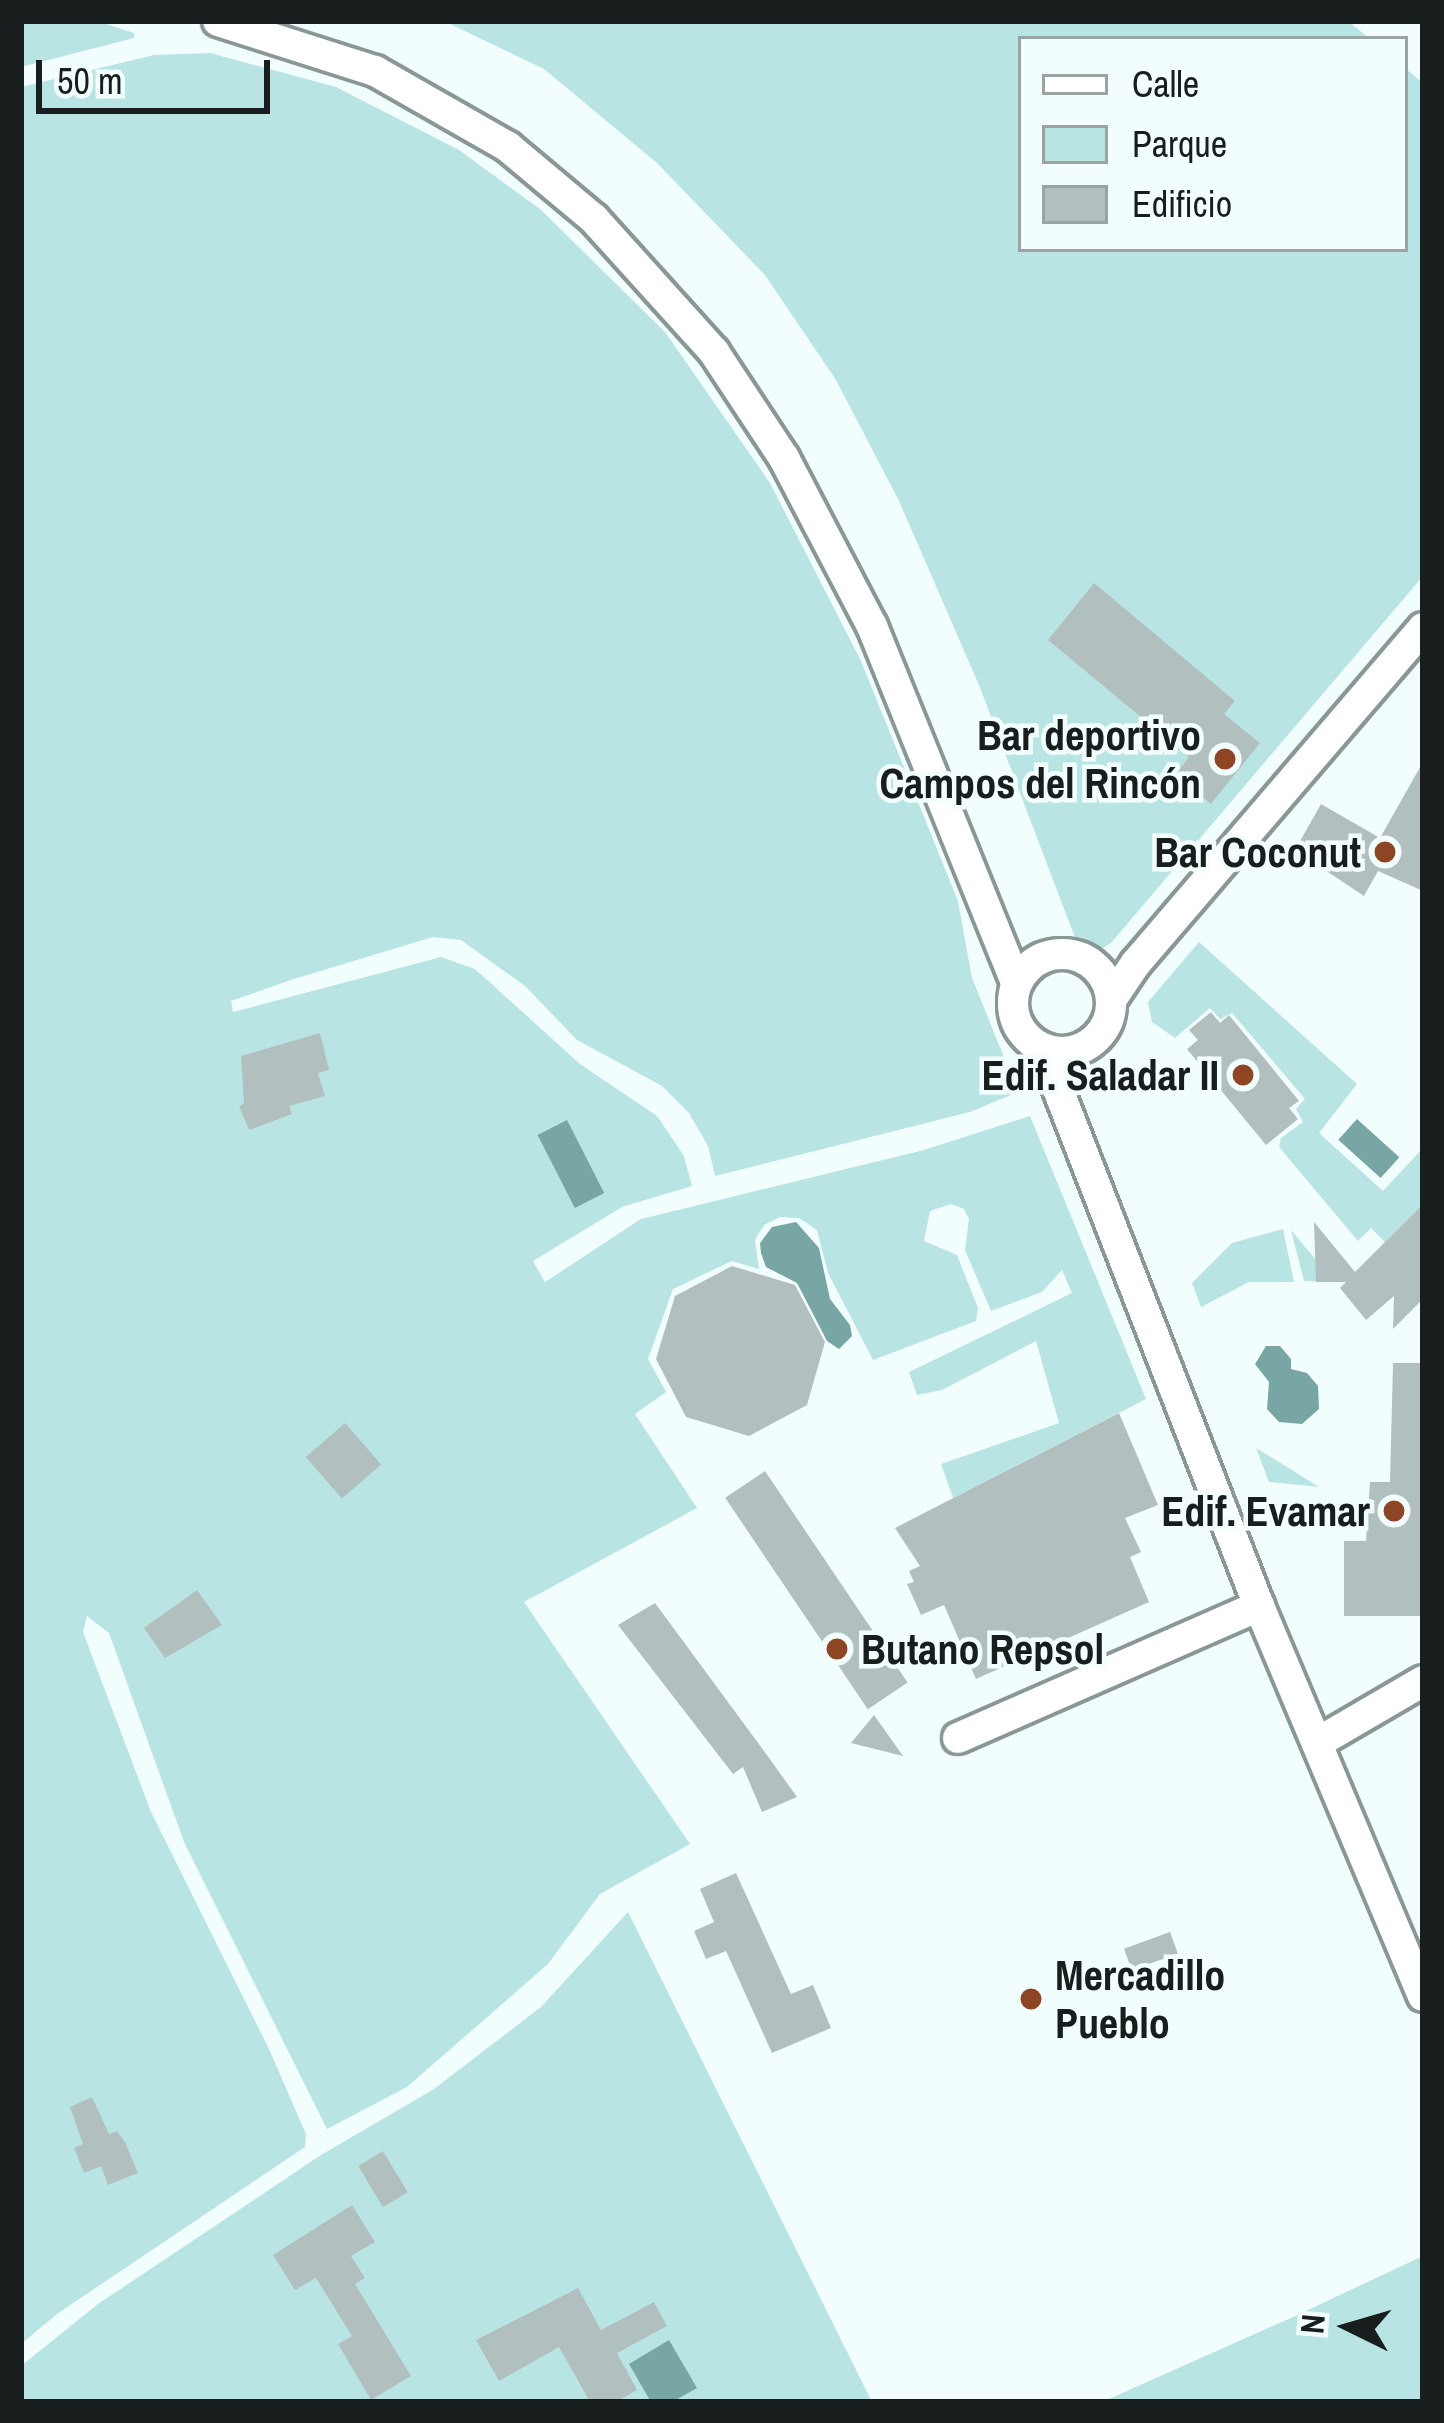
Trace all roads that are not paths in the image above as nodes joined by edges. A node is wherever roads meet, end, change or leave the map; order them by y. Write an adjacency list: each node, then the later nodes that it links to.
1 (218, 21): 2 (street)
2 (311, 34): 4 (street)
3 (1422, 631): 6 (street)
4 (998, 932): 5 (street); 8 (street)
5 (1054, 954): 7 (street); 8 (street)
6 (1136, 963): 7 (street); 9 (street)
7 (1092, 964): 9 (street)
8 (1016, 983): 11 (street)
9 (1111, 1000): 10 (street)
10 (1085, 1047): 11 (street); 12 (street)
11 (1042, 1048): 12 (street)
12 (1067, 1104): 13 (street)
13 (1259, 1606): 15 (street); 16 (street)
14 (1423, 1681): 16 (street)
15 (958, 1738)
16 (1317, 1744): 17 (street)
17 (1423, 1996)

